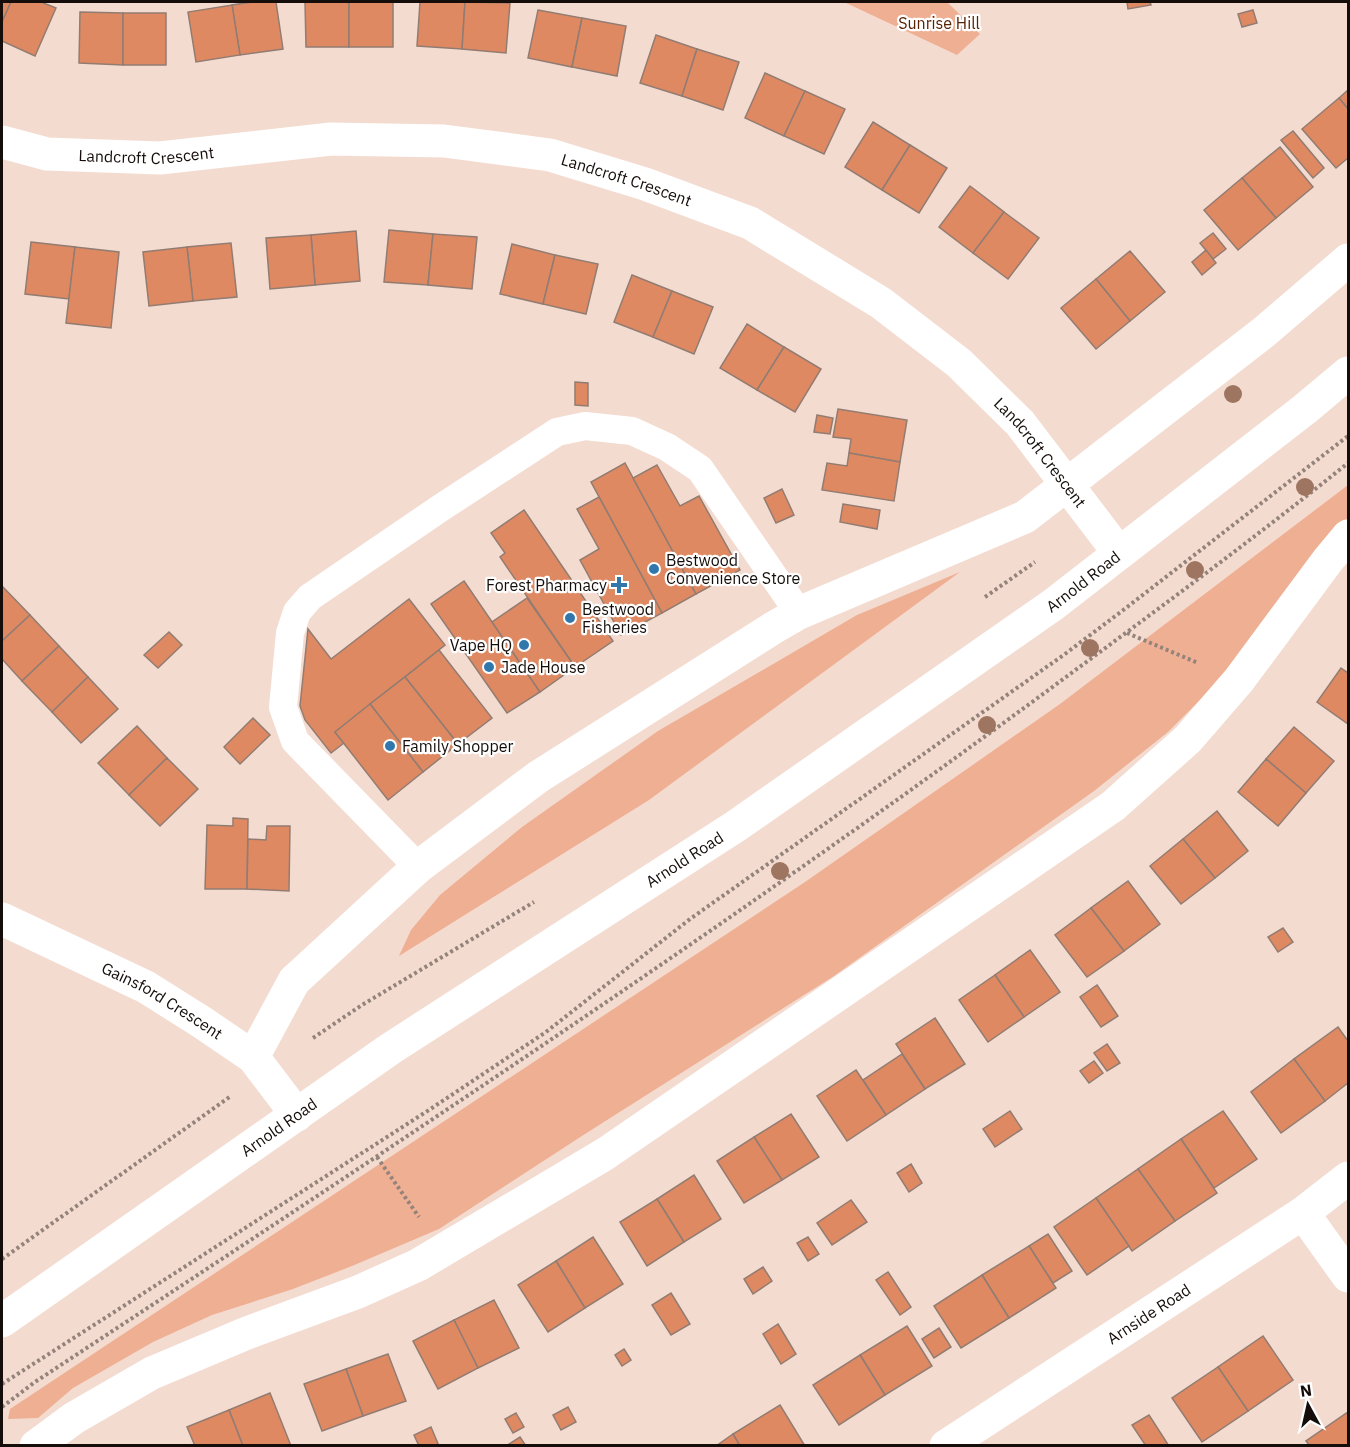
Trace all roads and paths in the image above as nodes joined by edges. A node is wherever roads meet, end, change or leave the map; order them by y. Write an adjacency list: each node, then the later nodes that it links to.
1 (2, 142): 6 (street, Landcroft Crescent)
2 (1348, 260): 6 (street)
3 (1348, 373): 8 (street, Arnold Road)
4 (1348, 436): 26 (path)
5 (1348, 463): 12 (path)
6 (1068, 484): 8 (street, Landcroft Crescent); 11 (street)
7 (1348, 536): 13 (street)
8 (1119, 553): 18 (street, Arnold Road)
9 (1036, 561): 10 (path)
10 (977, 602)
11 (799, 613): 14 (street); 14 (lane)
12 (1127, 633): 13 (path); 19 (path)
13 (1239, 680): 22 (street)
14 (418, 867): 17 (street)
15 (535, 902): 17 (path)
16 (2, 919): 17 (street, Gainsford Crescent)
17 (259, 1064): 18 (street, Gainsford Crescent); 23 (path)
18 (297, 1115): 25 (street, Arnold Road)
19 (377, 1157): 22 (path); 27 (path)
20 (1348, 1178): 21 (street, Arnside Road)
21 (1303, 1213): 24 (street); 29 (street, Arnside Road)
22 (442, 1250): 28 (street)
23 (2, 1259)
24 (1348, 1276)
25 (2, 1322)
26 (2, 1384)
27 (2, 1407)
28 (36, 1446)
29 (946, 1446)

